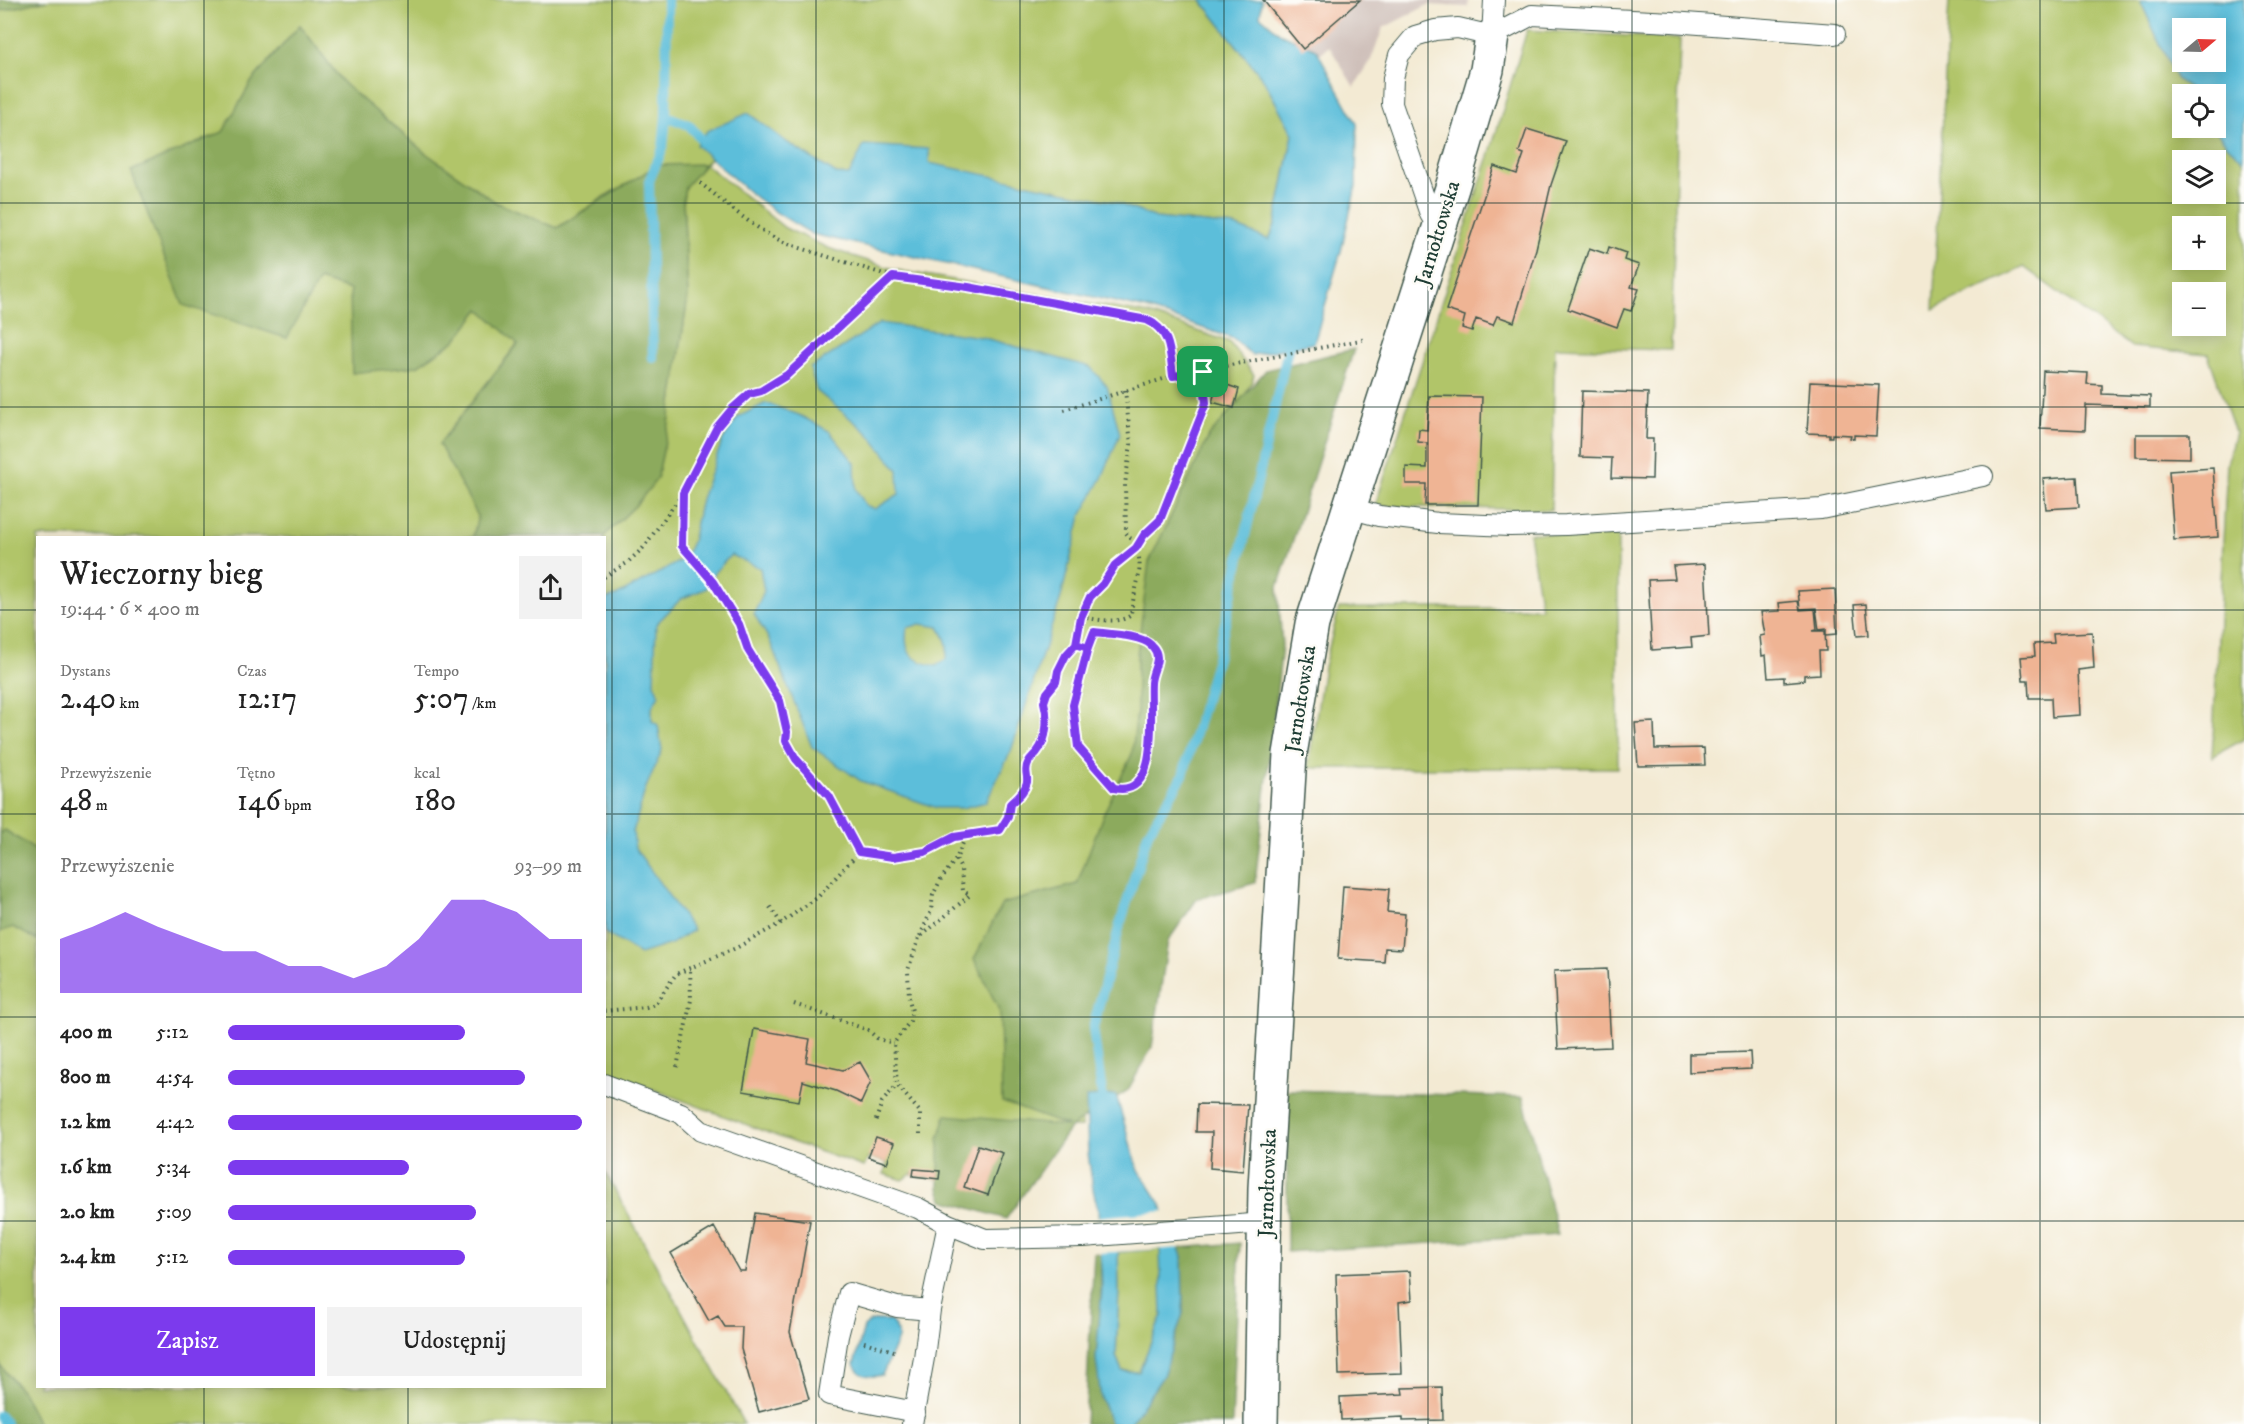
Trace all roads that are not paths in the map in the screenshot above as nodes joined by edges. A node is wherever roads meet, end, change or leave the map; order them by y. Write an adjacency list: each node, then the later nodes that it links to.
1 (1494, 0): 3 (lane, Jarnołtowska)
2 (1835, 34): 3 (lane)
3 (1492, 36): 4 (street, Jarnołtowska); 4 (lane)
4 (1439, 229): 6 (street, Jarnołtowska)
5 (1983, 476): 6 (lane)
6 (1349, 508): 8 (street, Jarnołtowska)
7 (606, 1085): 9 (lane)
8 (1265, 1223): 9 (lane); 12 (street, Jarnołtowska)
9 (948, 1224): 10 (lane)
10 (930, 1310): 11 (lane); 11 (lane)
11 (914, 1418)
12 (1261, 1424)

